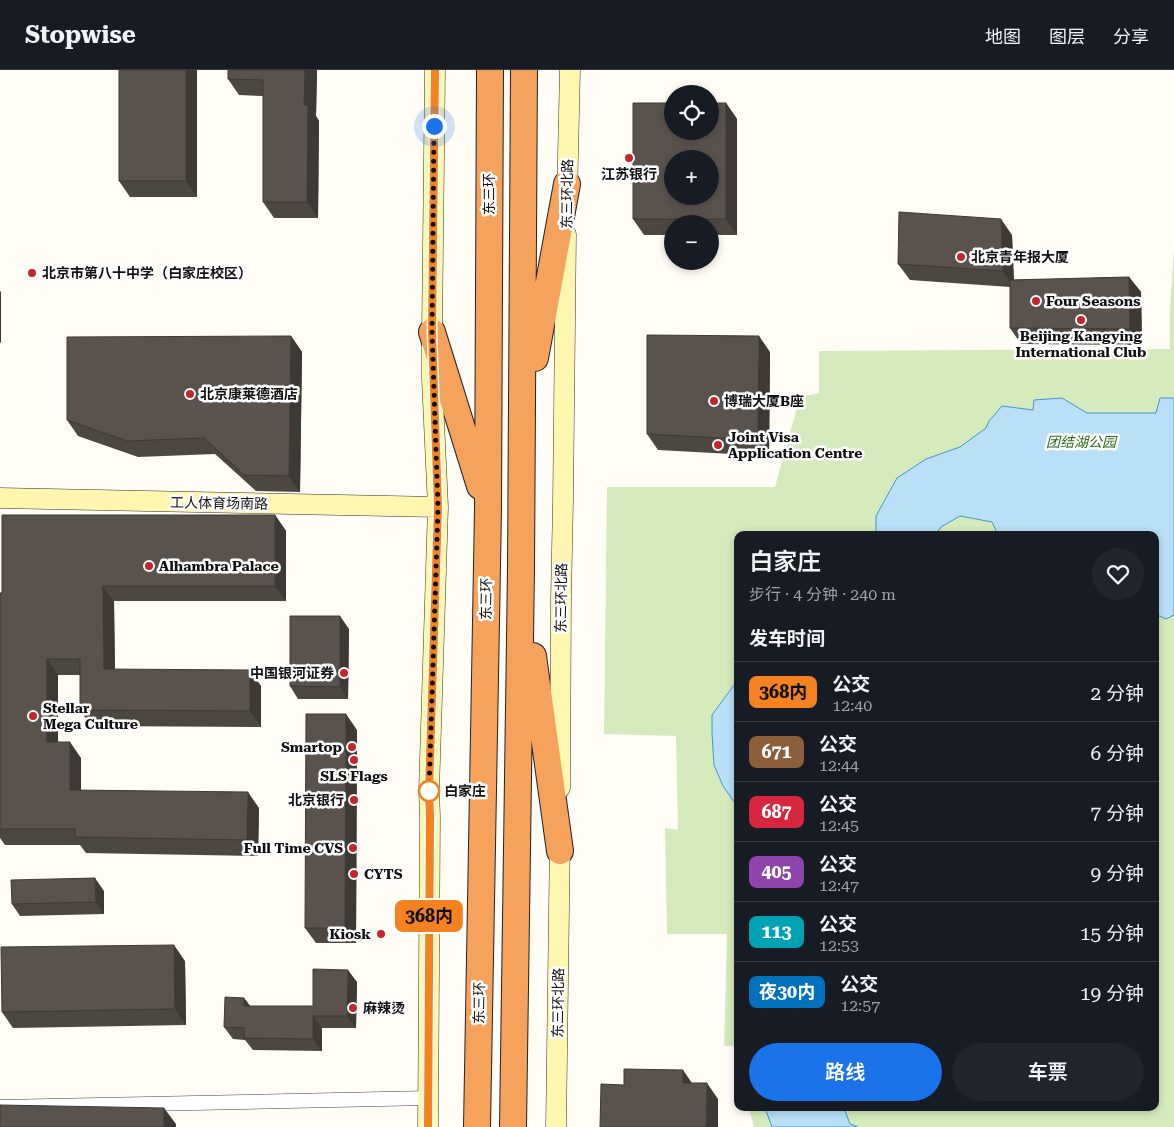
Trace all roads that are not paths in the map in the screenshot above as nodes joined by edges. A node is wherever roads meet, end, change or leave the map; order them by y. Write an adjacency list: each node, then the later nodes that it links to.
1 (434, 70): 6 (street)
2 (490, 70): 10 (highway, 东三环)
3 (524, 70): 7 (highway)
4 (570, 70): 5 (street, 东三环北路)
5 (567, 184): 7 (highway); 12 (street, 东三环北路)
6 (432, 332): 9 (street); 10 (highway)
7 (522, 425): 11 (highway)
8 (0, 498): 9 (street, 工人体育场南路)
9 (438, 507): 13 (street)
10 (488, 510): 16 (highway, 东三环)
11 (521, 569): 12 (highway); 17 (highway)
12 (560, 851): 18 (street, 东三环北路)
13 (429, 1098): 14 (street); 15 (street)
14 (0, 1107)
15 (428, 1127)
16 (477, 1127)
17 (513, 1127)
18 (556, 1127)

